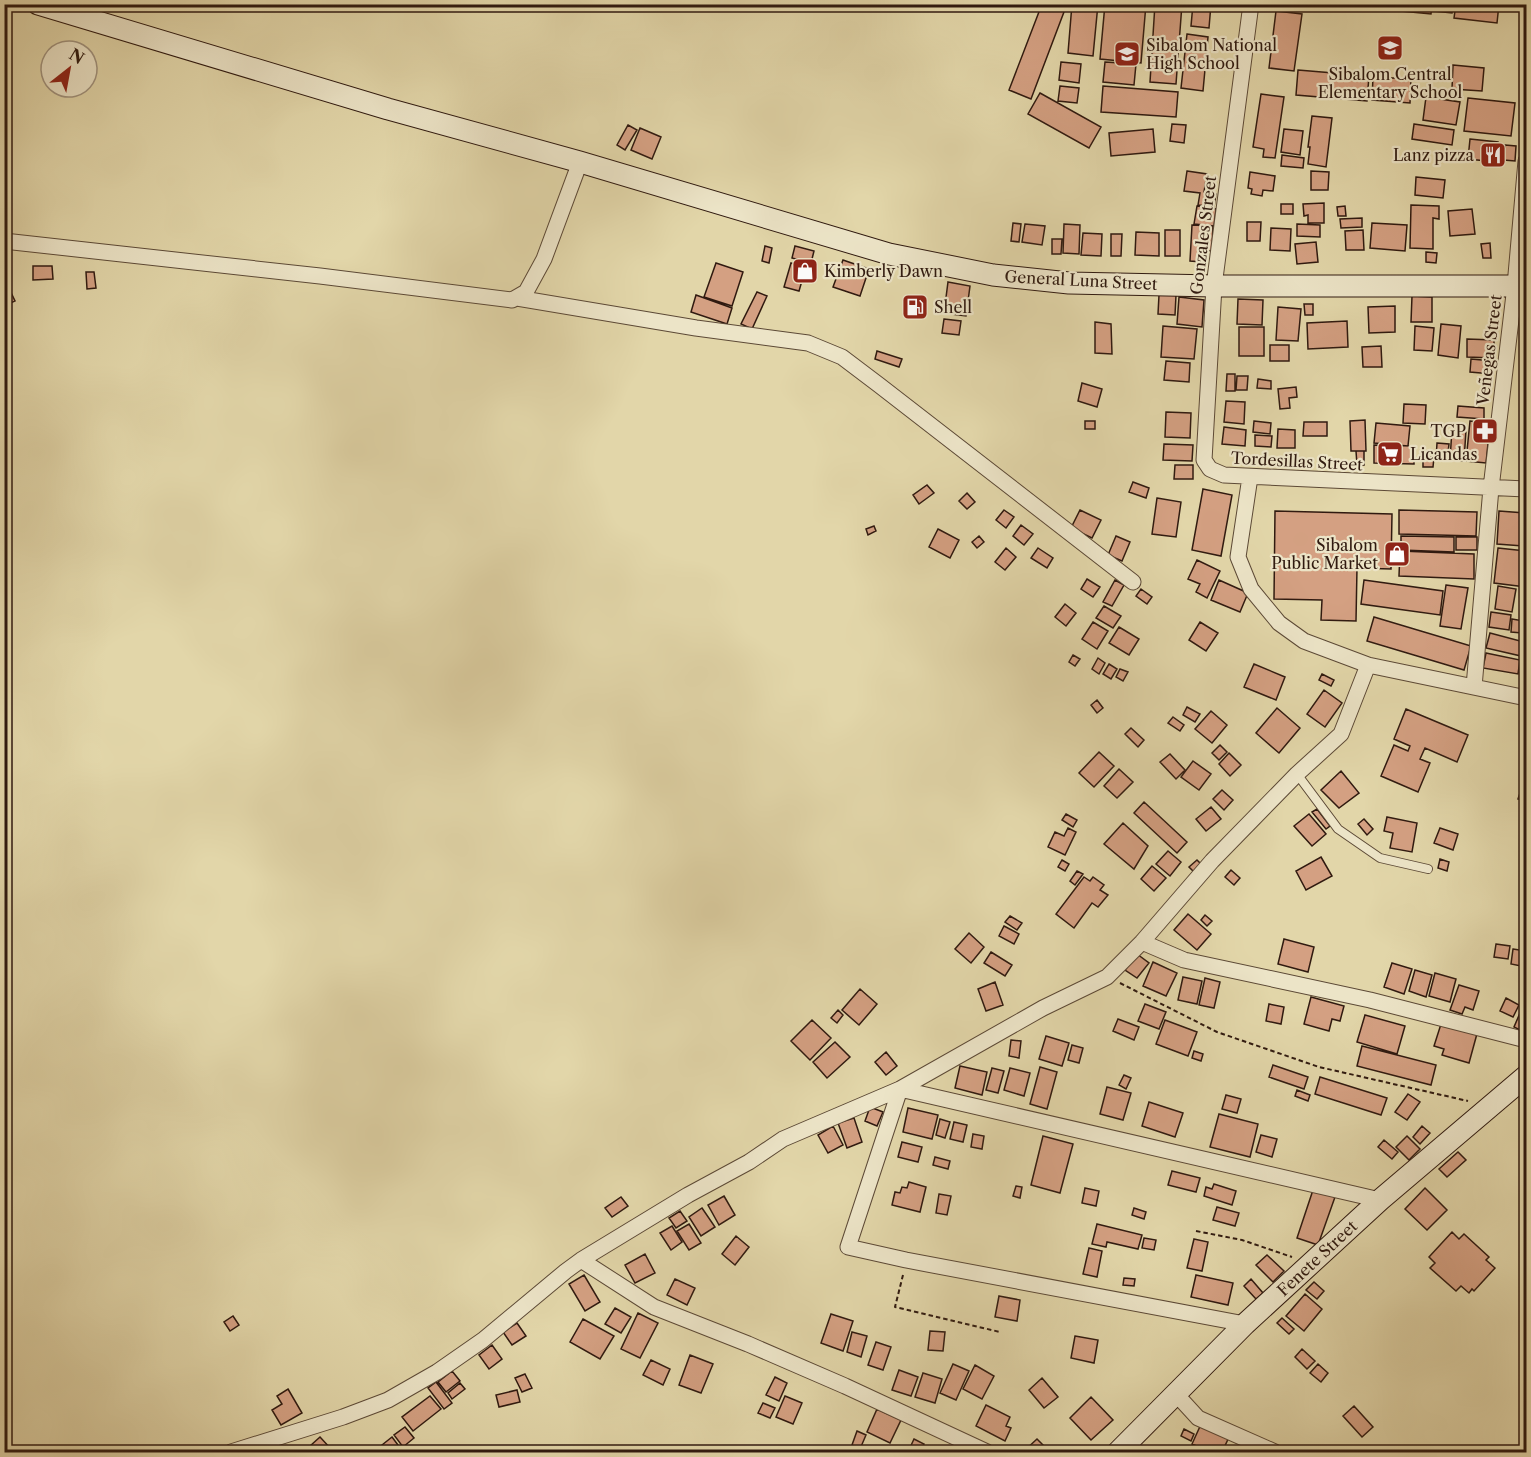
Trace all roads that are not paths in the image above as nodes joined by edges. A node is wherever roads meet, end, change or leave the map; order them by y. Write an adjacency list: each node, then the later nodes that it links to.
1 (38, 4): 4 (main road, General Luna Street)
2 (1251, 4): 6 (street, Gonzales Street)
3 (1527, 161): 7 (street, Veñegas Street)
4 (580, 162): 6 (main road, General Luna Street); 8 (street)
5 (4, 240): 8 (street)
6 (1214, 286): 7 (main road, General Luna Street); 9 (street, Gonzales Street)
7 (1521, 286): 11 (street, Veñegas Street)
8 (516, 298): 13 (street)
9 (1210, 469): 10 (street, Tordesillas Street)
10 (1250, 477): 11 (street, Tordesillas Street); 14 (street)
11 (1491, 488): 12 (street, Tordesillas Street); 15 (street, Veñegas Street)
12 (1527, 489)
13 (1133, 582)
14 (1368, 665): 15 (street); 17 (street)
15 (1474, 687): 16 (street)
16 (1527, 698)
17 (1297, 774): 18 (lane); 19 (street)
18 (1428, 869)
19 (1142, 942): 20 (street); 22 (street)
20 (1527, 1040)
21 (1527, 1076): 23 (main road, Fenete Street)
22 (900, 1089): 23 (street); 24 (street); 25 (street)
23 (1380, 1200): 25 (main road, Fenete Street)
24 (581, 1260): 27 (street); 28 (street)
25 (1245, 1324): 26 (main road, Fenete Street)
26 (1176, 1394): 29 (main road, Fenete Street); 30 (street)
27 (231, 1452)
28 (987, 1452)
29 (1119, 1452)
30 (1275, 1452)

